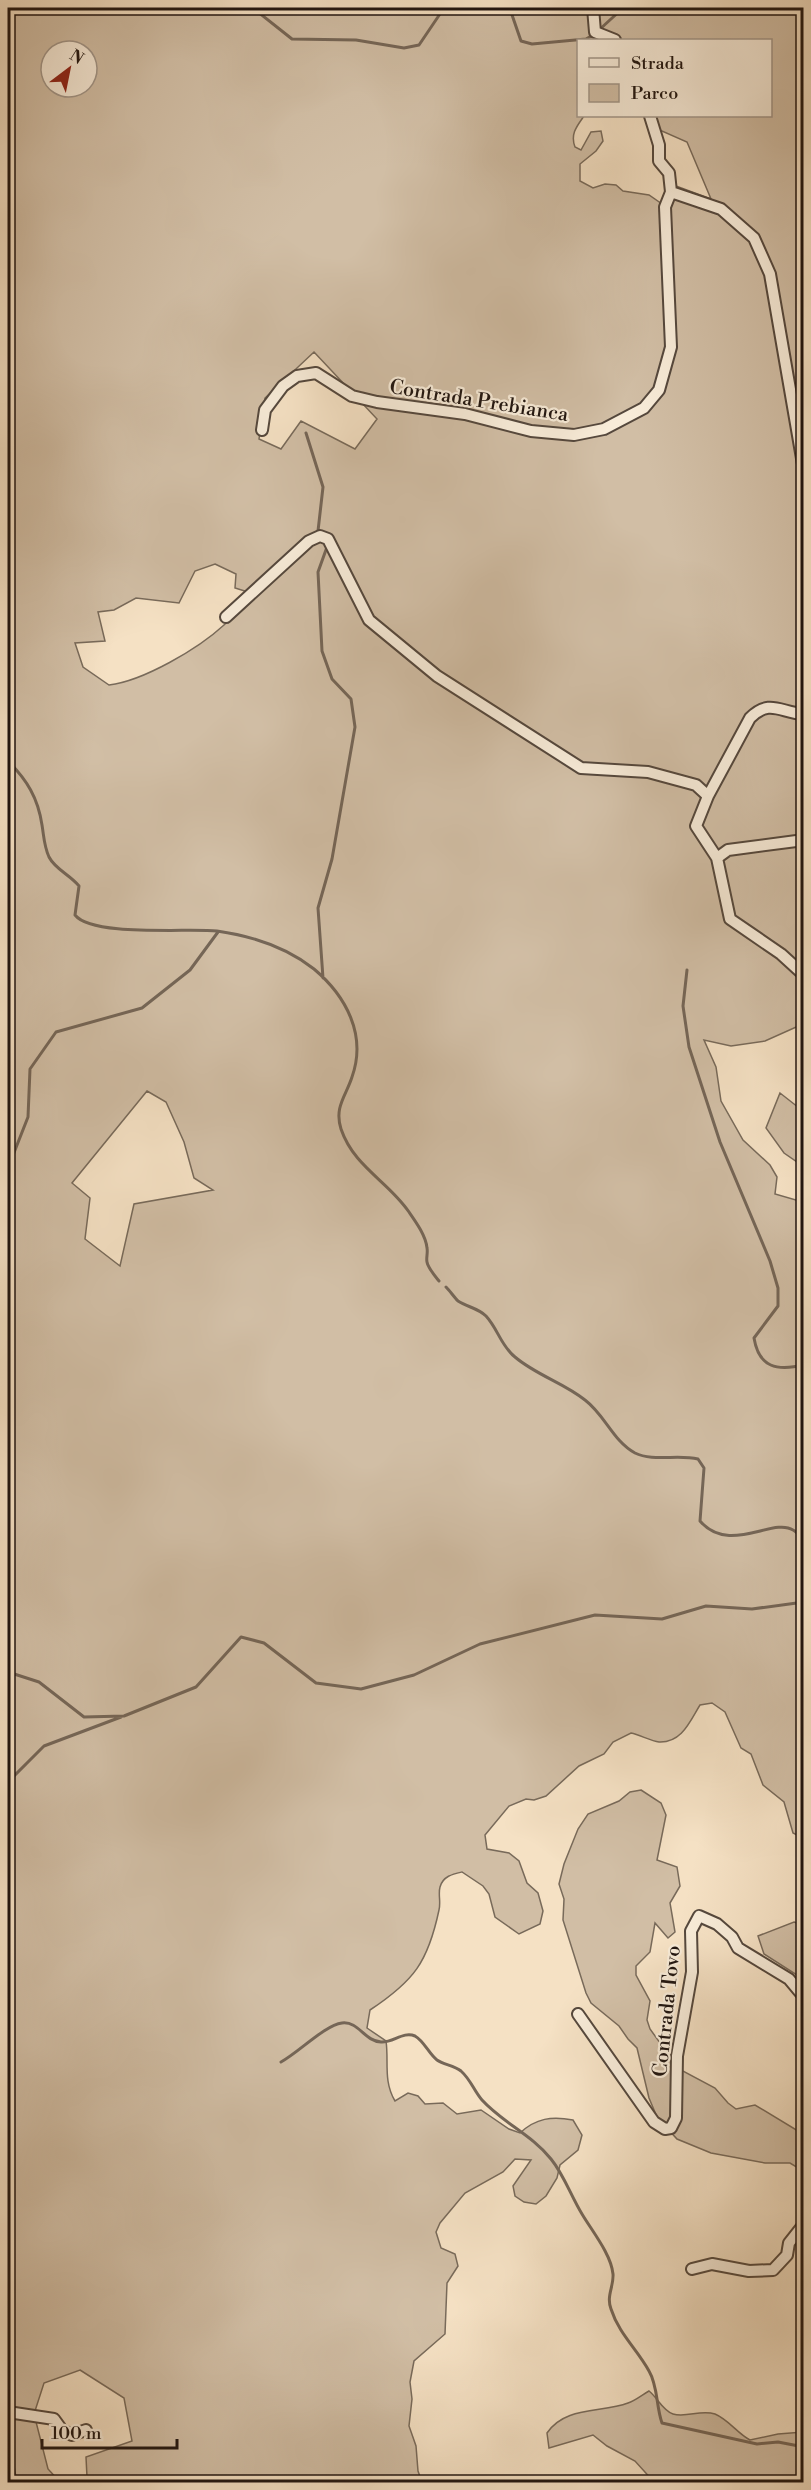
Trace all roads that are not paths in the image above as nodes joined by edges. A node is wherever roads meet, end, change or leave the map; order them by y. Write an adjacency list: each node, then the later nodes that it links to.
1 (16, 8): 3 (street)
2 (593, 8): 4 (street)
3 (8, 10)
4 (612, 39)
5 (650, 117): 6 (street)
6 (671, 192): 7 (street, Contrada Prebianca); 8 (street)
7 (262, 430)
8 (804, 470)
9 (226, 617): 11 (street)
10 (804, 714): 11 (street)
11 (708, 796): 13 (street)
12 (804, 840): 13 (street)
13 (717, 858): 14 (street)
14 (804, 975)
15 (804, 1996): 16 (street, Contrada Tovo)
16 (578, 2014)
17 (804, 2224): 18 (street)
18 (692, 2269)
19 (8, 2412): 20 (street)
20 (86, 2430)

